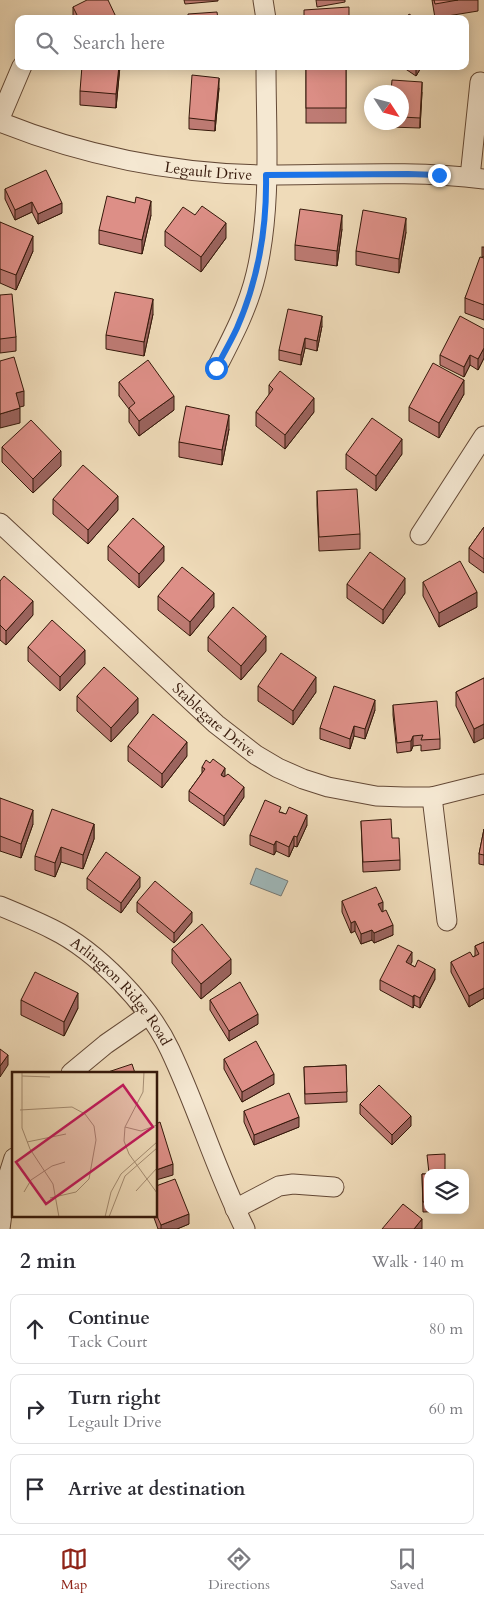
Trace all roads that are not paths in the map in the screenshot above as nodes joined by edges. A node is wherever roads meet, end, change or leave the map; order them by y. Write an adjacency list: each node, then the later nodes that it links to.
1 (263, 0): 2 (street)
2 (265, 15)
3 (20, 70): 6 (street)
4 (266, 70): 8 (street)
5 (480, 82): 9 (street)
6 (0, 118)
7 (0, 122): 8 (street, Legault Drive)
8 (266, 175): 9 (street, Legault Drive); 10 (street)
9 (477, 178)
10 (216, 368)
11 (484, 436): 13 (street)
12 (0, 523): 15 (street, Stablegate Drive)
13 (420, 534)
14 (484, 784): 15 (street, Stablegate Drive)
15 (432, 797): 17 (street)
16 (0, 906): 18 (street, Arlington Ridge Road)
17 (447, 921)
18 (148, 1015): 19 (street); 22 (street, Arlington Ridge Road)
19 (72, 1072)
20 (12, 1164): 23 (street)
21 (334, 1187): 22 (street)
22 (235, 1209): 24 (street, Arlington Ridge Road)
23 (0, 1229)
24 (246, 1229)

